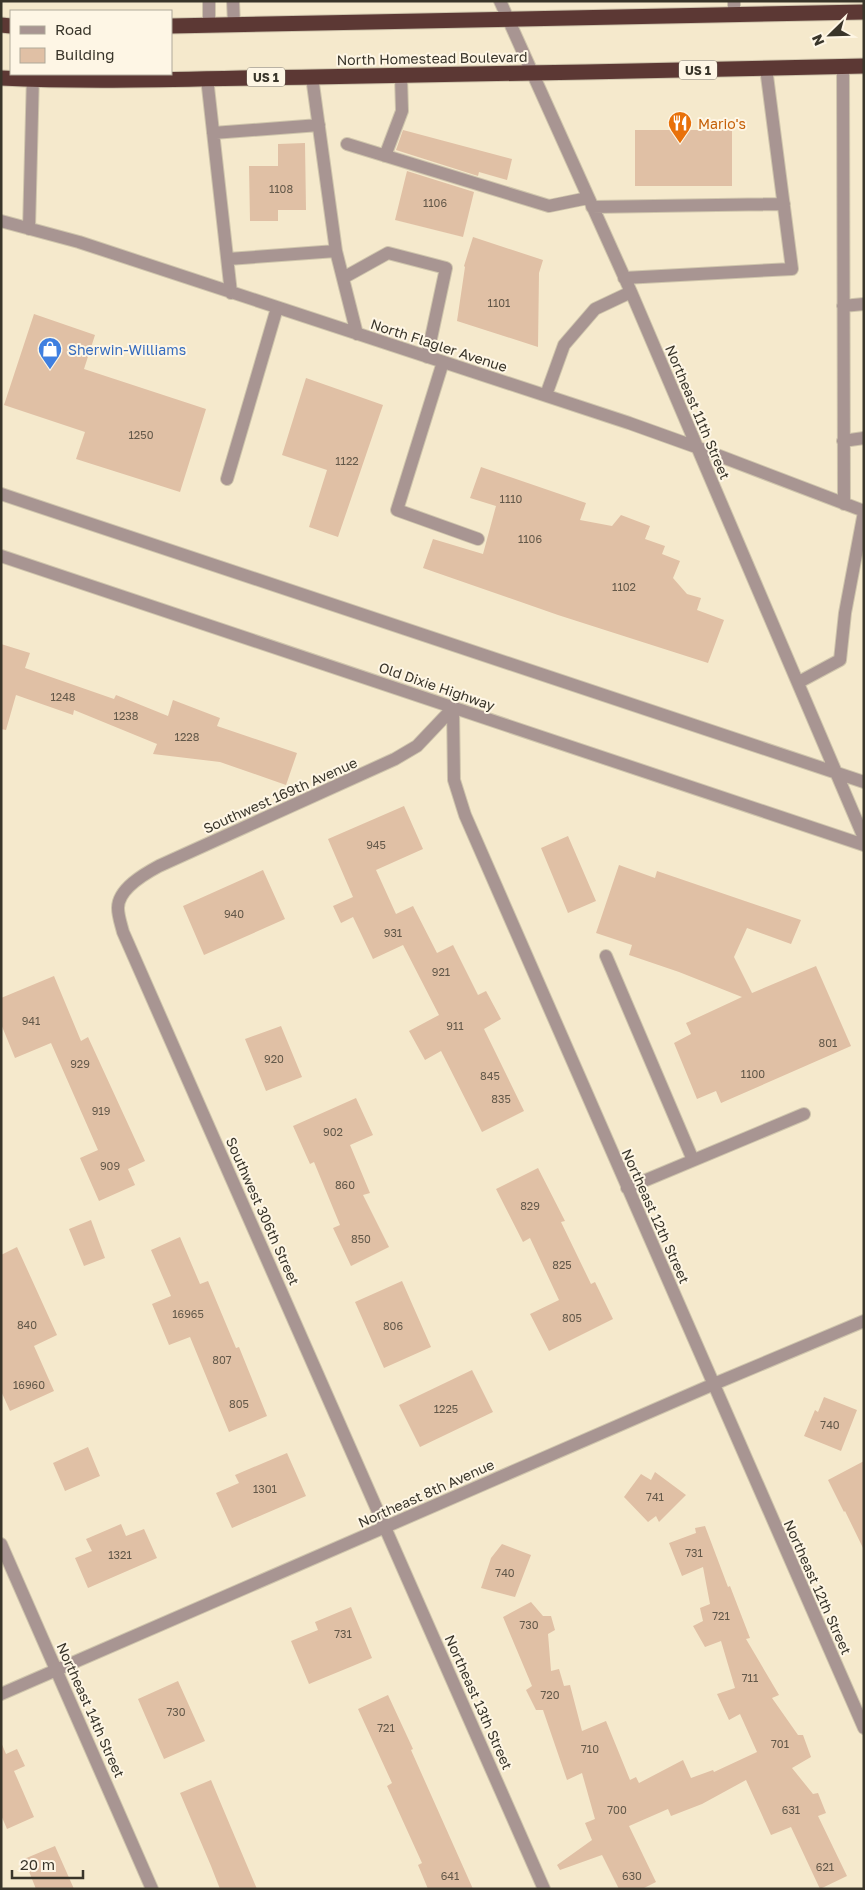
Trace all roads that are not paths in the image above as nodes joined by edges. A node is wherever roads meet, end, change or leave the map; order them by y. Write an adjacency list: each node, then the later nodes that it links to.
1 (209, 1): 9 (street)
2 (233, 1): 7 (street)
3 (500, 1): 6 (street, Northeast 11th Street)
4 (734, 8): 5 (highway); 6 (highway)
5 (864, 12)
6 (508, 19): 7 (highway); 13 (street, Northeast 11th Street)
7 (234, 25): 9 (highway)
8 (172, 26): 9 (highway)
9 (210, 26)
10 (864, 66): 11 (highway, North Homestead Boulevard / US 1)
11 (843, 67): 12 (highway, North Homestead Boulevard / US 1); 34 (street)
12 (766, 68): 13 (highway, North Homestead Boulevard / US 1); 24 (street)
13 (532, 73): 15 (highway, North Homestead Boulevard / US 1); 23 (street, Northeast 11th Street)
14 (33, 76): 17 (highway, North Homestead Boulevard / US 1); 18 (highway, North Homestead Boulevard / US 1); 26 (street)
15 (401, 76): 16 (highway, North Homestead Boulevard / US 1); 22 (street)
16 (312, 77): 18 (highway, North Homestead Boulevard / US 1); 19 (street)
17 (1, 78)
18 (206, 78): 20 (street)
19 (319, 125): 20 (street); 27 (street)
20 (213, 133): 28 (street)
21 (347, 144): 22 (street)
22 (385, 156): 23 (street)
23 (590, 202): 24 (street); 30 (street, Northeast 11th Street)
24 (784, 204): 30 (street)
25 (1, 222): 26 (street, North Flagler Avenue)
26 (29, 229): 31 (street, North Flagler Avenue)
27 (336, 251): 28 (street); 29 (street)
28 (228, 259): 31 (street)
29 (343, 278): 36 (street); 37 (street)
30 (624, 278): 32 (street, Northeast 11th Street)
31 (231, 292): 35 (street, North Flagler Avenue)
32 (631, 292): 39 (street); 42 (street, Northeast 11th Street)
33 (864, 304): 34 (street)
34 (844, 306): 41 (street)
35 (276, 308): 36 (street, North Flagler Avenue); 43 (street)
36 (357, 334): 37 (street, North Flagler Avenue)
37 (427, 357): 38 (street, North Flagler Avenue)
38 (443, 362): 39 (street, North Flagler Avenue); 47 (street)
39 (546, 395): 42 (street, North Flagler Avenue)
40 (864, 438): 41 (street)
41 (844, 441): 45 (street)
42 (696, 447): 45 (street, North Flagler Avenue); 49 (street, Northeast 11th Street)
43 (227, 478)
44 (1, 494): 51 (street)
45 (844, 504): 46 (street, North Flagler Avenue)
46 (864, 512): 49 (street)
47 (478, 540)
48 (1, 556): 50 (street, Old Dixie Highway)
49 (798, 682): 51 (street, Northeast 11th Street)
50 (453, 708): 54 (street, Old Dixie Highway); 55 (street, Southwest 169th Avenue); 59 (street, Northeast 12th Street)
51 (837, 773): 52 (street); 53 (street, Northeast 11th Street)
52 (864, 782)
53 (864, 838)
54 (864, 845)
55 (118, 906): 62 (street, Southwest 306th Street)
56 (606, 956): 58 (street)
57 (804, 1114): 58 (street)
58 (693, 1160): 59 (street)
59 (627, 1188): 61 (street, Northeast 12th Street)
60 (864, 1321): 61 (street, Northeast 8th Avenue)
61 (714, 1384): 62 (street, Northeast 8th Avenue); 66 (street, Northeast 12th Street)
62 (385, 1528): 64 (street, Northeast 8th Avenue); 68 (street, Northeast 13th Street)
63 (1, 1544): 64 (street, Northeast 14th Street)
64 (57, 1670): 65 (street, Northeast 8th Avenue); 67 (street, Northeast 14th Street)
65 (1, 1694)
66 (864, 1728)
67 (152, 1889)
68 (544, 1889)

